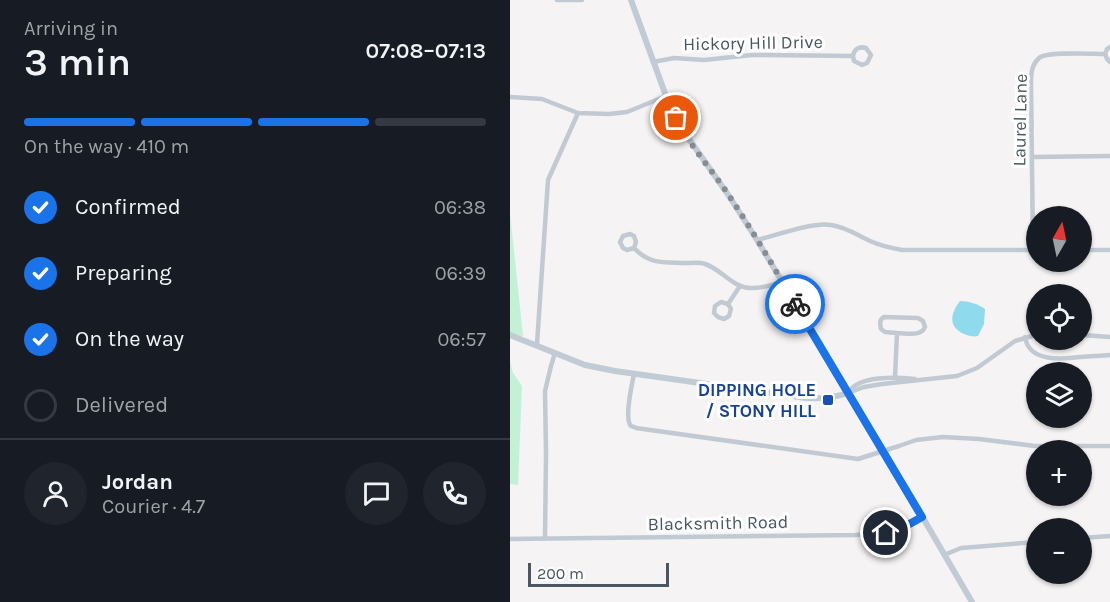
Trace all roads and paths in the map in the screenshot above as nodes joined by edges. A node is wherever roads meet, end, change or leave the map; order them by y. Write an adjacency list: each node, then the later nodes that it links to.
1 (557, 0): 2 (street)
2 (582, 0)
3 (631, 0): 7 (main road)
4 (1110, 47): 5 (street)
5 (1105, 54): 8 (street); 13 (street, Laurel Lane)
6 (853, 56): 7 (street, Hickory Hill Drive)
7 (653, 62): 9 (main road)
8 (1110, 62)
9 (666, 96): 11 (street); 15 (main road)
10 (510, 97): 11 (street)
11 (578, 113): 28 (street)
12 (1110, 156): 13 (street)
13 (1032, 157): 14 (street, Laurel Lane)
14 (1034, 206)
15 (758, 240): 17 (street); 20 (main road)
16 (634, 248): 21 (street)
17 (1026, 250)
18 (1092, 250): 19 (street)
19 (1110, 250)
20 (782, 282): 21 (street); 34 (main road)
21 (740, 286): 22 (street)
22 (728, 304)
23 (897, 333): 23 (street); 32 (street)
24 (510, 334): 28 (main road)
25 (1092, 336): 27 (street)
26 (1025, 337): 30 (street); 33 (street)
27 (1110, 337)
28 (537, 345): 29 (main road)
29 (555, 353): 31 (main road); 40 (street)
30 (1110, 355)
31 (634, 374): 34 (main road); 36 (street)
32 (895, 378): 33 (street); 34 (street)
33 (924, 380): 34 (street)
34 (848, 393): 36 (main road)
35 (1110, 446): 36 (street)
36 (884, 452): 37 (main road)
37 (922, 517): 40 (street, Blacksmith Road); 43 (main road)
38 (1110, 536): 39 (street)
39 (1092, 537)
40 (545, 538): 41 (street, Blacksmith Road)
41 (510, 539)
42 (1026, 543): 43 (street)
43 (944, 555): 44 (main road)
44 (972, 602)

